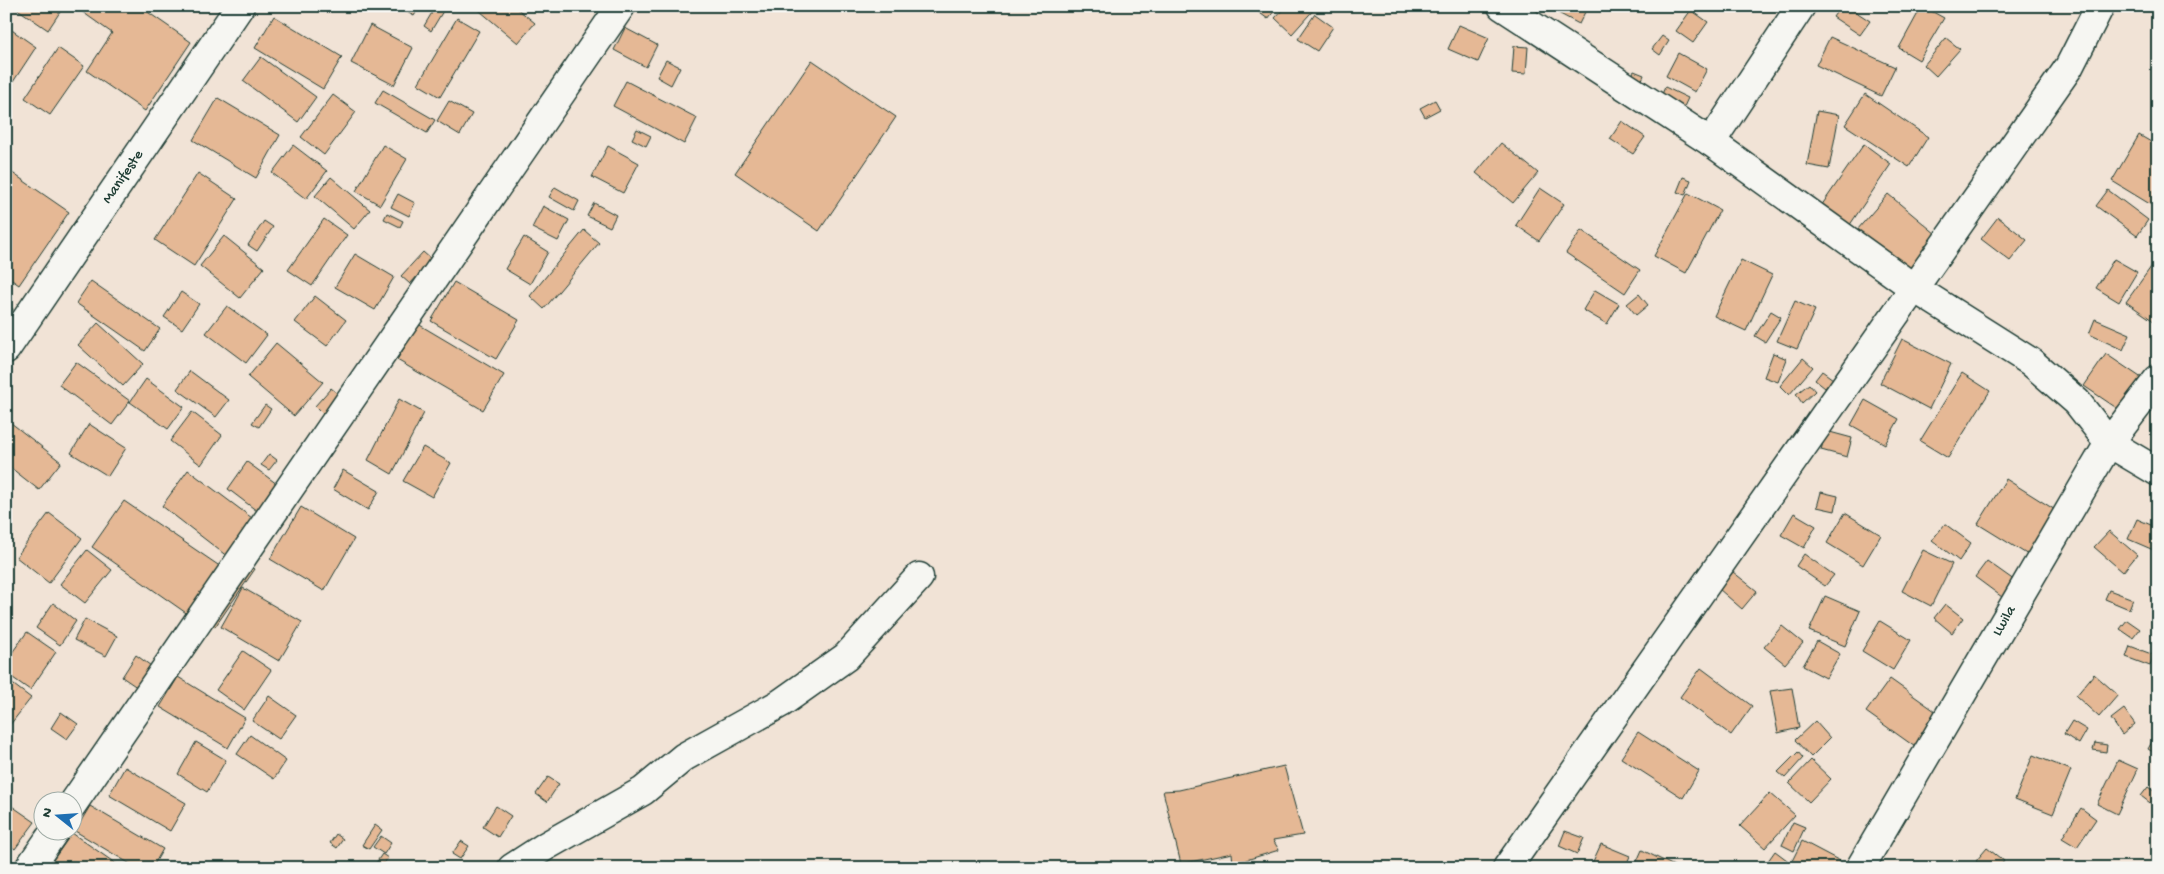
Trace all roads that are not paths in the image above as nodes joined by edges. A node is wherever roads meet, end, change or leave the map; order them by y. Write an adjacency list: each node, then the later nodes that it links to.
1 (240, 6): 8 (street, Manifeste)
2 (621, 6): 13 (street)
3 (1502, 6): 6 (street)
4 (1800, 6): 6 (street)
5 (2100, 6): 7 (street)
6 (1711, 142): 7 (street)
7 (1914, 288): 10 (street); 17 (street)
8 (6, 349)
9 (2158, 379): 10 (street, Lwila)
10 (2109, 443): 11 (street); 18 (street, Lwila)
11 (2158, 472)
12 (919, 577): 16 (street)
13 (81, 792)
14 (47, 842): 15 (street)
15 (29, 868)
16 (512, 868)
17 (1508, 868)
18 (1860, 868)

